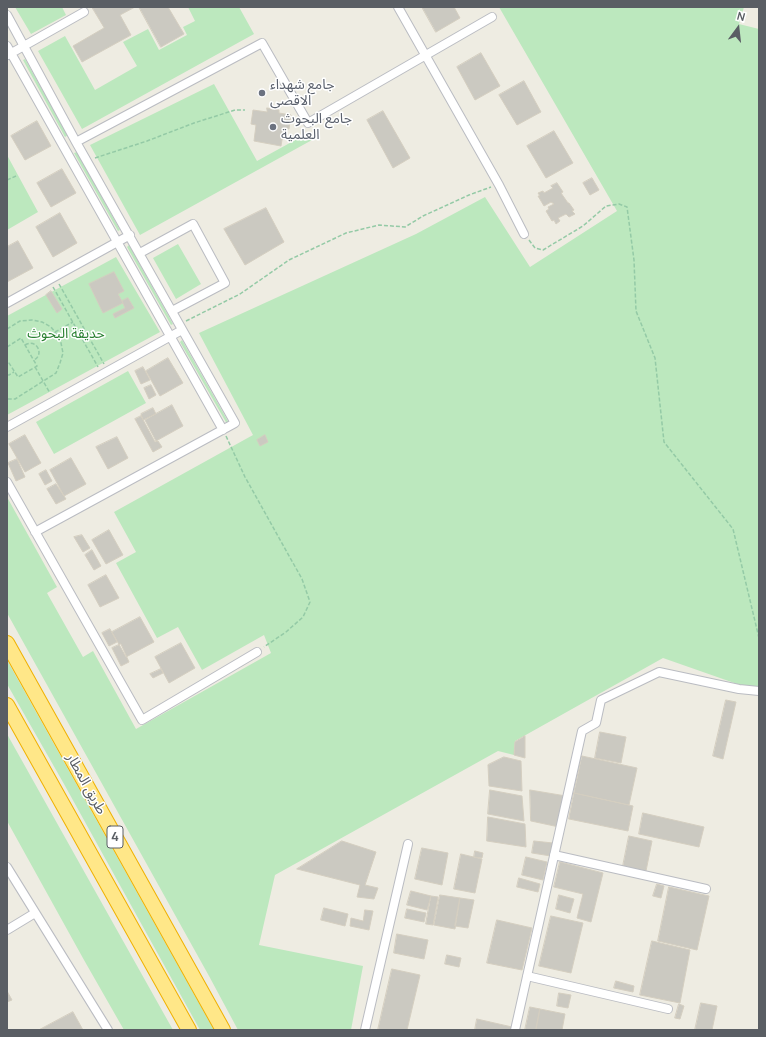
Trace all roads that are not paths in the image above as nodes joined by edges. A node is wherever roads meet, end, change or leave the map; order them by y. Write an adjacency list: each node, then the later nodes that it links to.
1 (398, 7): 7 (street)
2 (84, 12): 5 (street)
3 (7, 15): 5 (street)
4 (492, 17): 7 (street)
5 (24, 45): 6 (street); 8 (street)
6 (8, 51): 11 (street)
7 (426, 56): 8 (street); 9 (street)
8 (76, 142): 10 (street)
9 (524, 234)
10 (130, 235): 11 (street); 12 (street)
11 (117, 242): 13 (street); 16 (street)
12 (140, 253): 14 (street); 14 (street)
13 (7, 303)
14 (172, 311): 15 (street)
15 (181, 327): 16 (street); 18 (street)
16 (170, 336): 17 (street); 18 (street)
17 (7, 427)
18 (223, 430): 20 (street)
19 (7, 482): 20 (street)
20 (35, 532): 22 (street)
21 (7, 643): 35 (highway, طريق المطار / 4)
22 (257, 652)
23 (759, 691): 26 (street)
24 (7, 705): 34 (highway, 4)
25 (408, 844): 36 (street)
26 (554, 855): 28 (street); 31 (street)
27 (7, 867): 29 (street)
28 (706, 889)
29 (35, 913): 30 (street); 33 (street)
30 (7, 930)
31 (528, 976): 32 (street); 37 (street)
32 (668, 1009)
33 (108, 1030)
34 (189, 1030)
35 (223, 1030)
36 (365, 1030)
37 (516, 1030)

